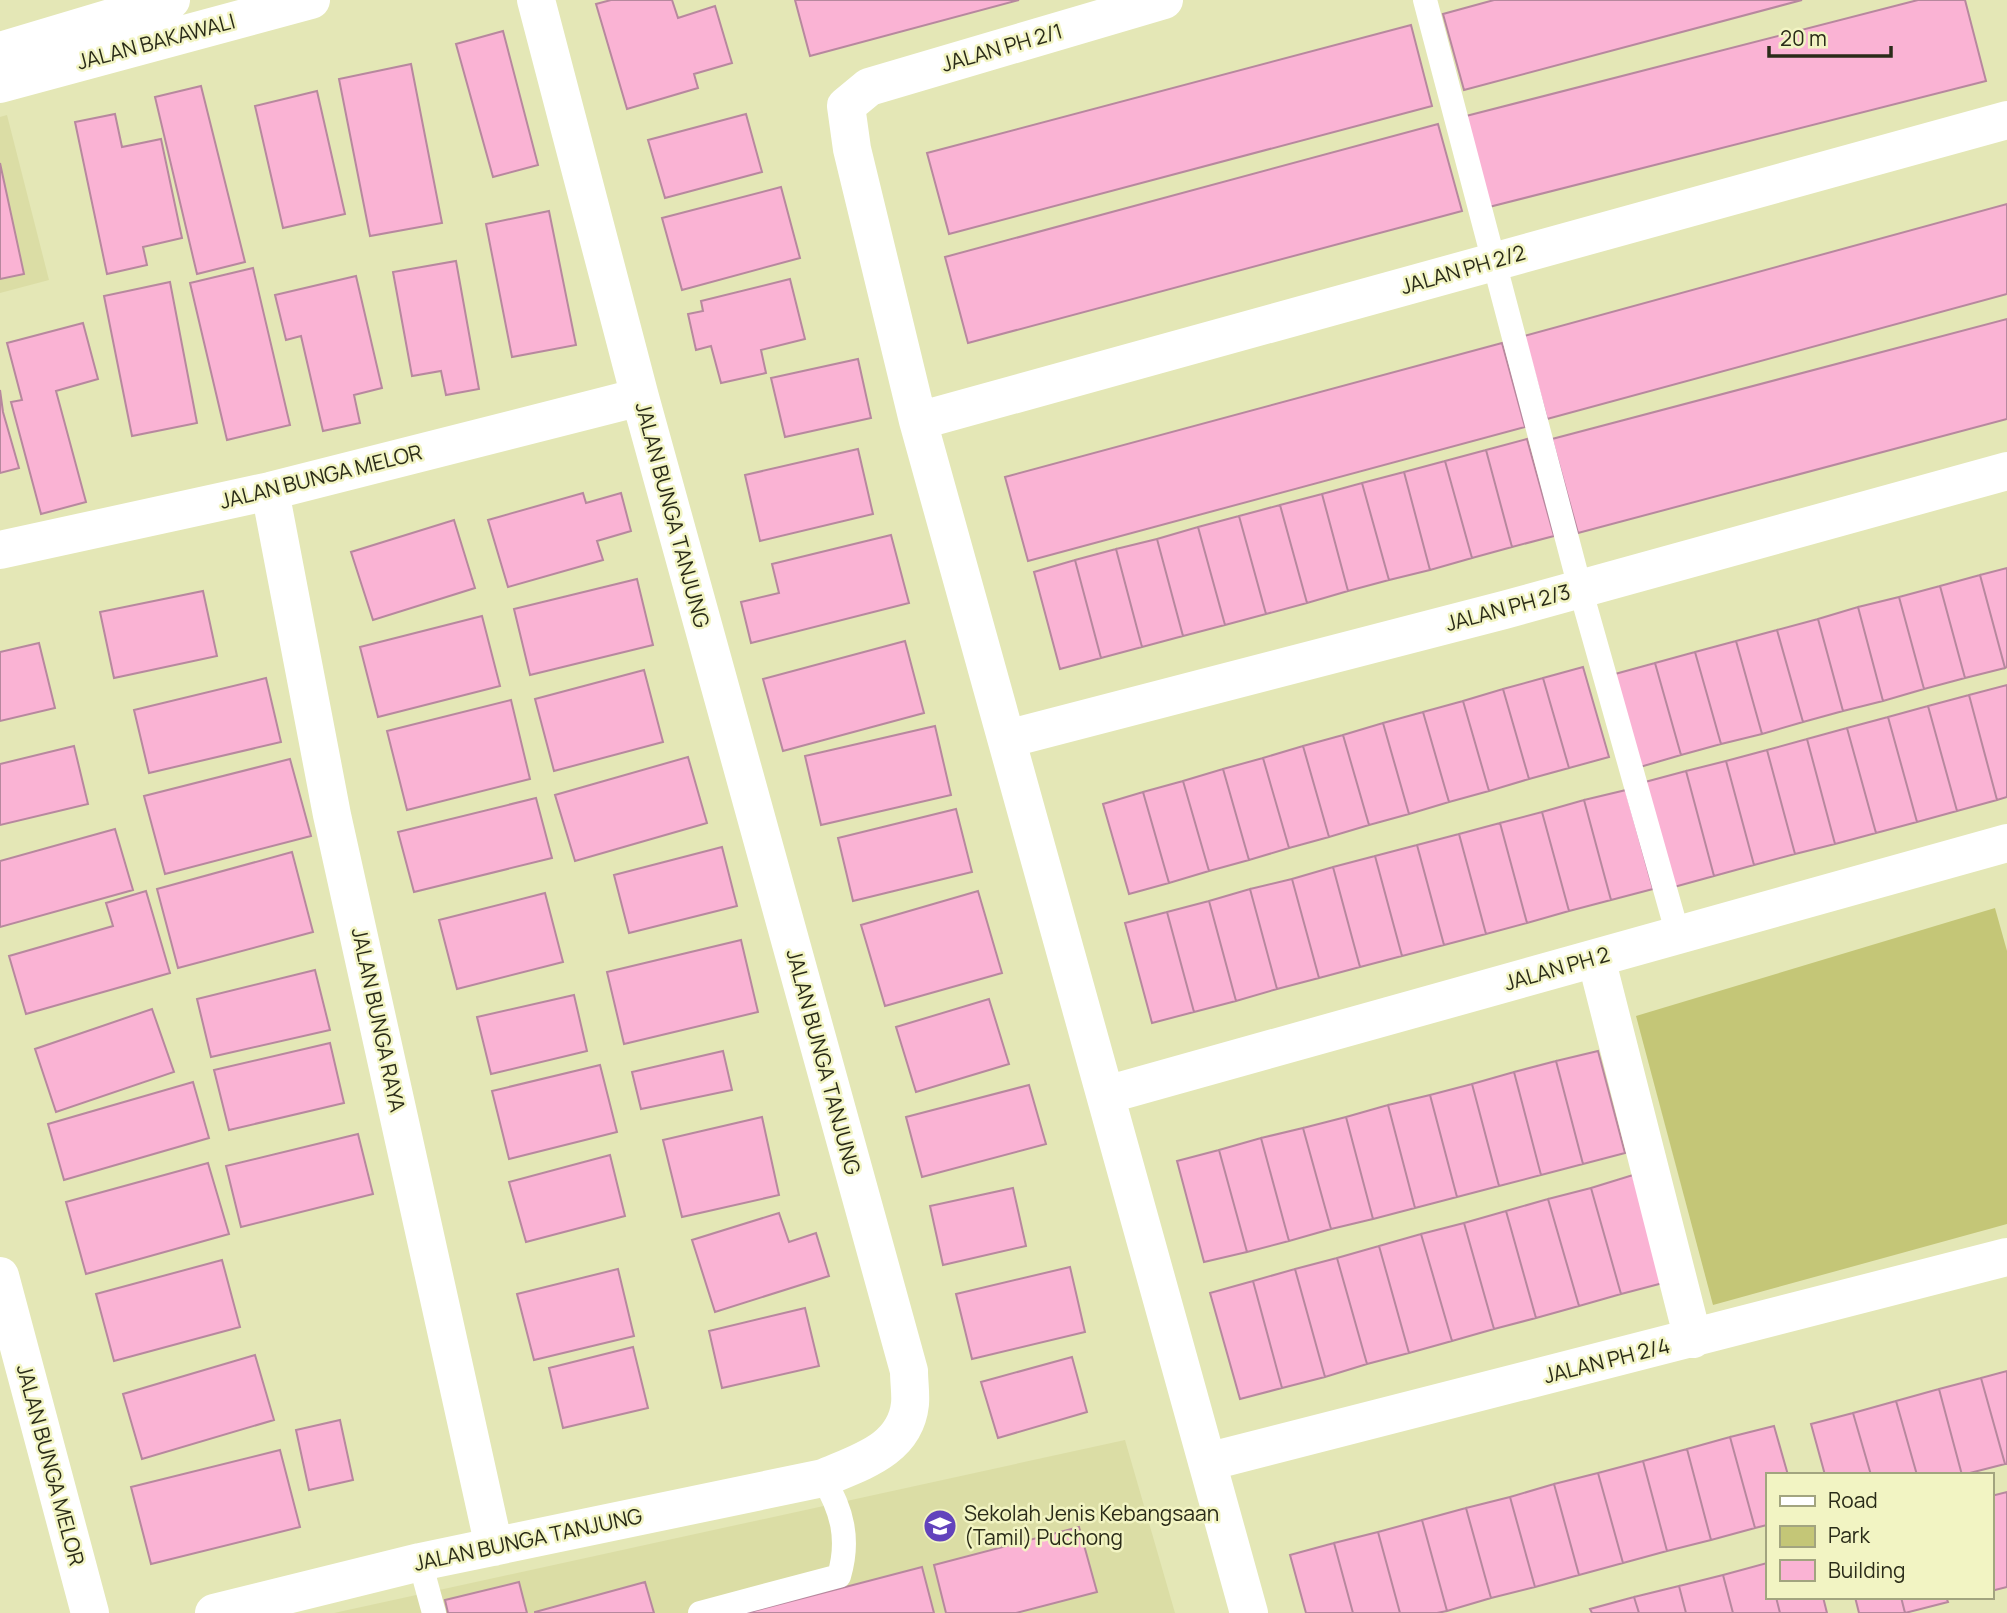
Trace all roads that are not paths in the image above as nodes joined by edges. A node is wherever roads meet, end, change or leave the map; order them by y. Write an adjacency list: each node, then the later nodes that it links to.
1 (171, 0): 6 (street, JALAN BAKAWALI)
2 (311, 0): 7 (street, JALAN BAKAWALI)
3 (536, 0): 10 (street, JALAN BUNGA TANJUNG)
4 (1164, 0): 11 (street, JALAN PH 2/1)
5 (1425, 0): 9 (lane)
6 (0, 51)
7 (0, 84)
8 (2007, 120): 9 (street, JALAN PH 2/2)
9 (1495, 261): 11 (street, JALAN PH 2/2); 15 (lane)
10 (639, 397): 13 (street, JALAN BUNGA MELOR); 25 (street, JALAN BUNGA TANJUNG)
11 (918, 421): 16 (street)
12 (2007, 471): 15 (street, JALAN PH 2/3)
13 (270, 491): 14 (street, JALAN BUNGA MELOR); 26 (street, JALAN BUNGA RAYA)
14 (0, 550)
15 (1580, 588): 16 (street, JALAN PH 2/3); 18 (lane)
16 (1007, 739): 20 (street)
17 (2007, 843): 18 (street, JALAN PH 2)
18 (1678, 935): 19 (street, JALAN PH 2)
19 (1597, 958): 20 (street, JALAN PH 2); 23 (street)
20 (1106, 1095): 24 (street)
21 (2007, 1257): 23 (street, JALAN PH 2/4)
22 (0, 1276): 28 (street, JALAN BUNGA MELOR)
23 (1693, 1339): 24 (street, JALAN PH 2/4)
24 (1206, 1461): 32 (street)
25 (823, 1478): 26 (street, JALAN BUNGA TANJUNG); 31 (lane)
26 (494, 1546): 27 (street, JALAN BUNGA TANJUNG)
27 (421, 1562): 29 (street, JALAN BUNGA TANJUNG); 30 (lane)
28 (90, 1613)
29 (214, 1613)
30 (434, 1613)
31 (700, 1613)
32 (1249, 1613)

